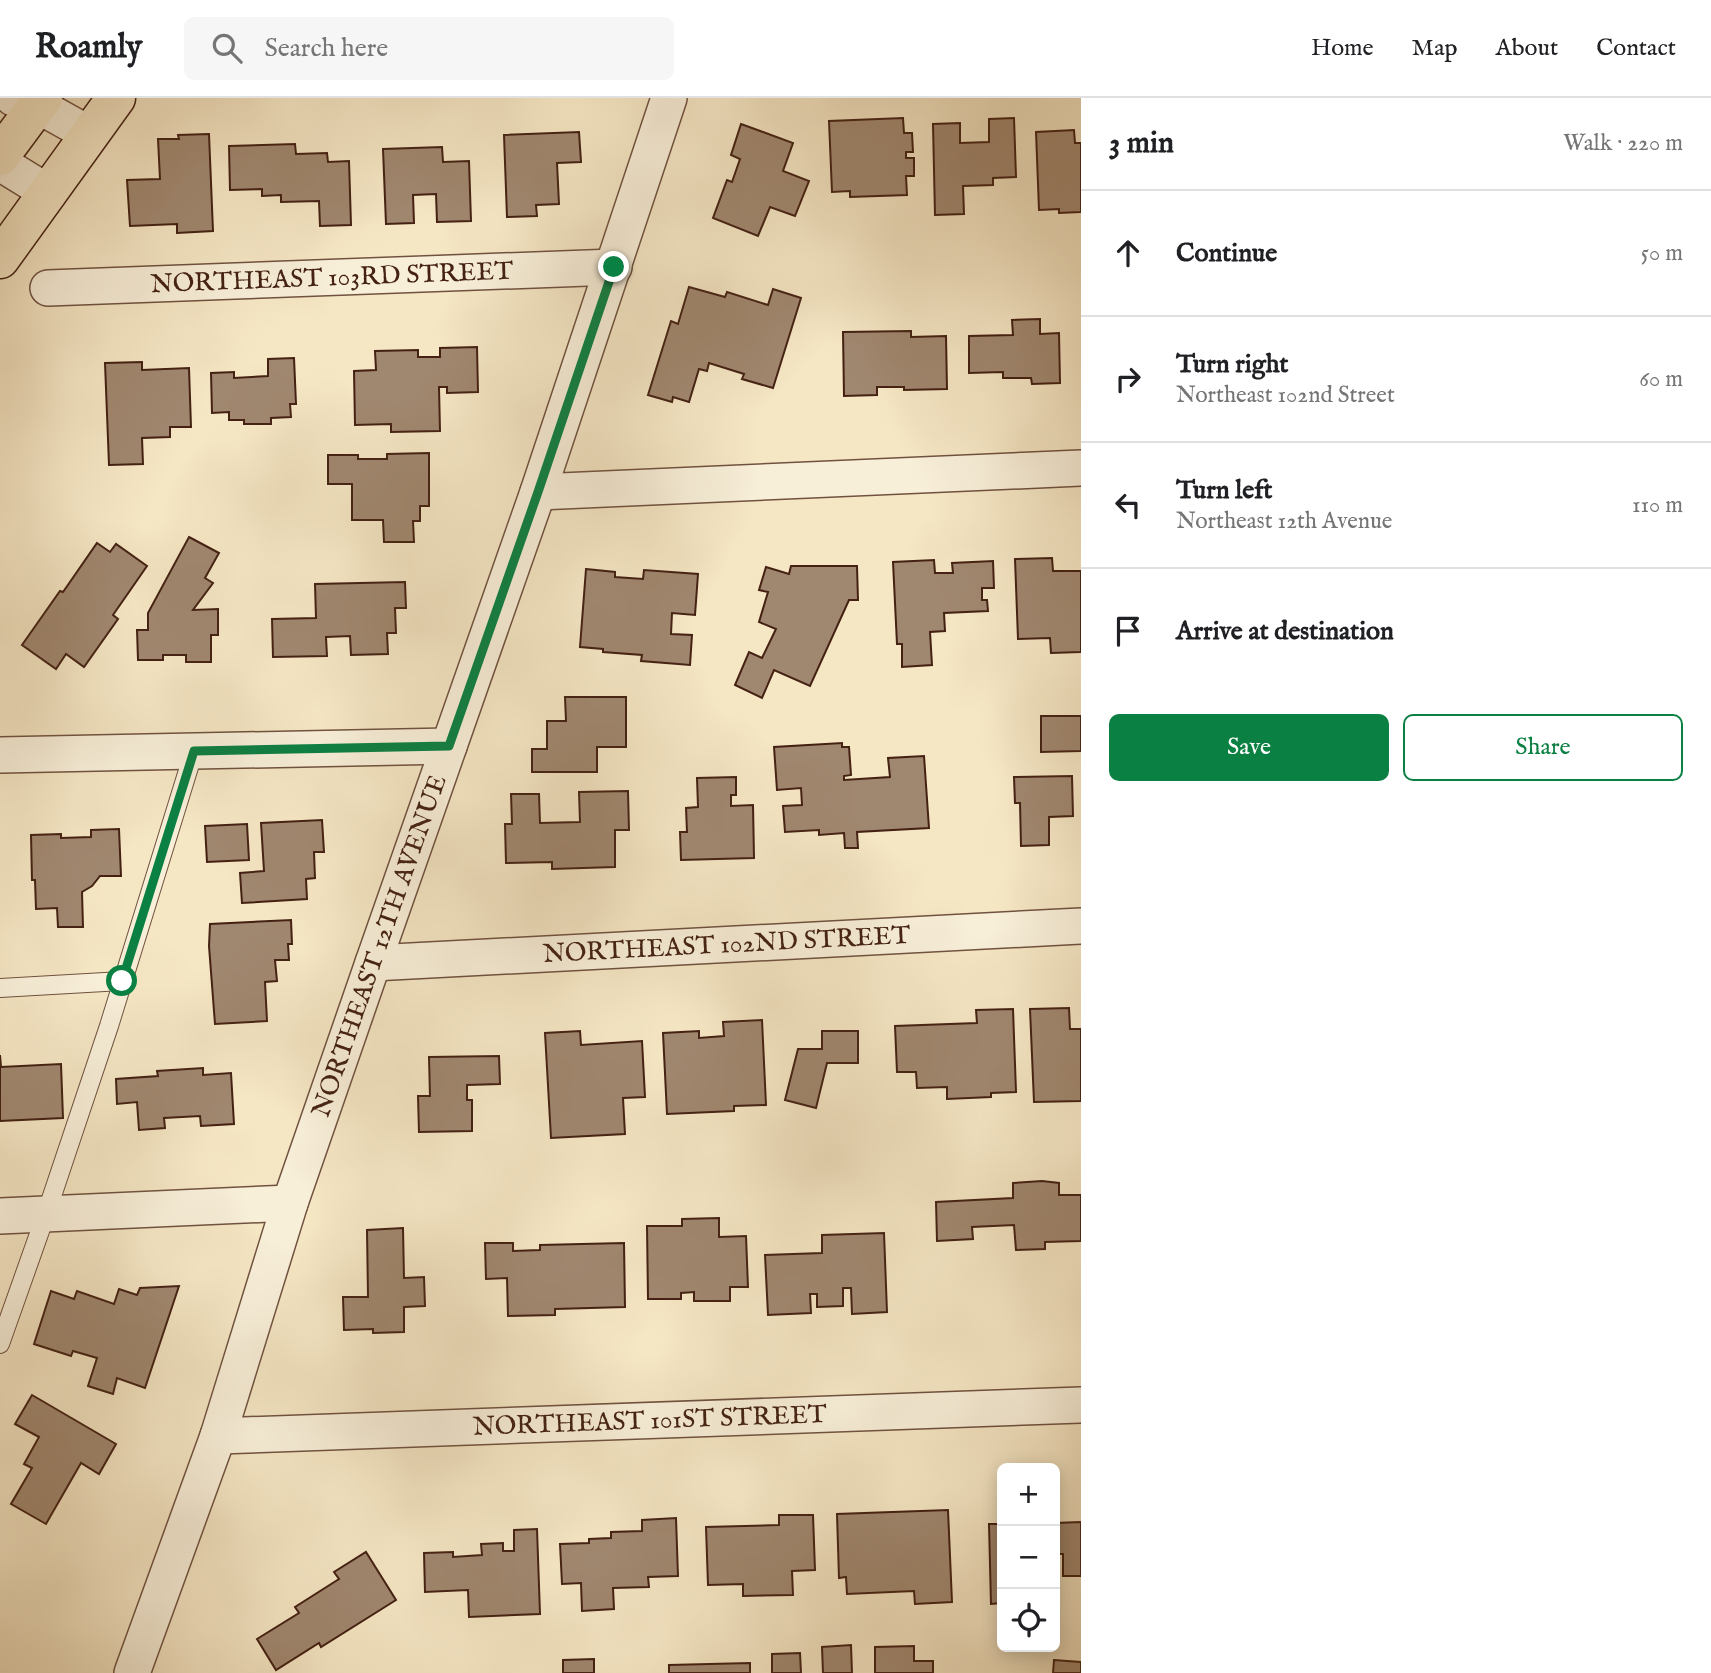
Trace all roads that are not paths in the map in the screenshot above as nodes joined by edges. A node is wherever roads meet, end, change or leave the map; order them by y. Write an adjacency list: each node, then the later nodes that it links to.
1 (116, 98): 4 (main road)
2 (669, 98): 9 (street, NORTHEAST 12TH AVENUE)
3 (31, 100): 4 (street); 5 (main road)
4 (89, 134): 7 (main road)
5 (0, 156)
6 (0, 163): 7 (street)
7 (49, 192): 8 (main road)
8 (0, 258)
9 (614, 267): 10 (street, NORTHEAST 103RD STREET); 12 (street, NORTHEAST 12TH AVENUE)
10 (48, 289)
11 (1081, 468): 12 (street)
12 (538, 492): 13 (street, NORTHEAST 12TH AVENUE)
13 (449, 746): 14 (street); 17 (street, NORTHEAST 12TH AVENUE)
14 (194, 751): 15 (street); 18 (lane)
15 (0, 755)
16 (1081, 926): 17 (street, NORTHEAST 102ND STREET)
17 (373, 963): 20 (street, NORTHEAST 12TH AVENUE)
18 (122, 981): 19 (lane); 21 (lane)
19 (0, 988)
20 (290, 1203): 21 (street); 25 (street, NORTHEAST 12TH AVENUE)
21 (46, 1214): 22 (street); 23 (lane)
22 (0, 1216)
23 (0, 1345)
24 (1081, 1405): 25 (street, NORTHEAST 101ST STREET)
25 (218, 1436): 26 (street, NORTHEAST 12TH AVENUE)
26 (132, 1673)

